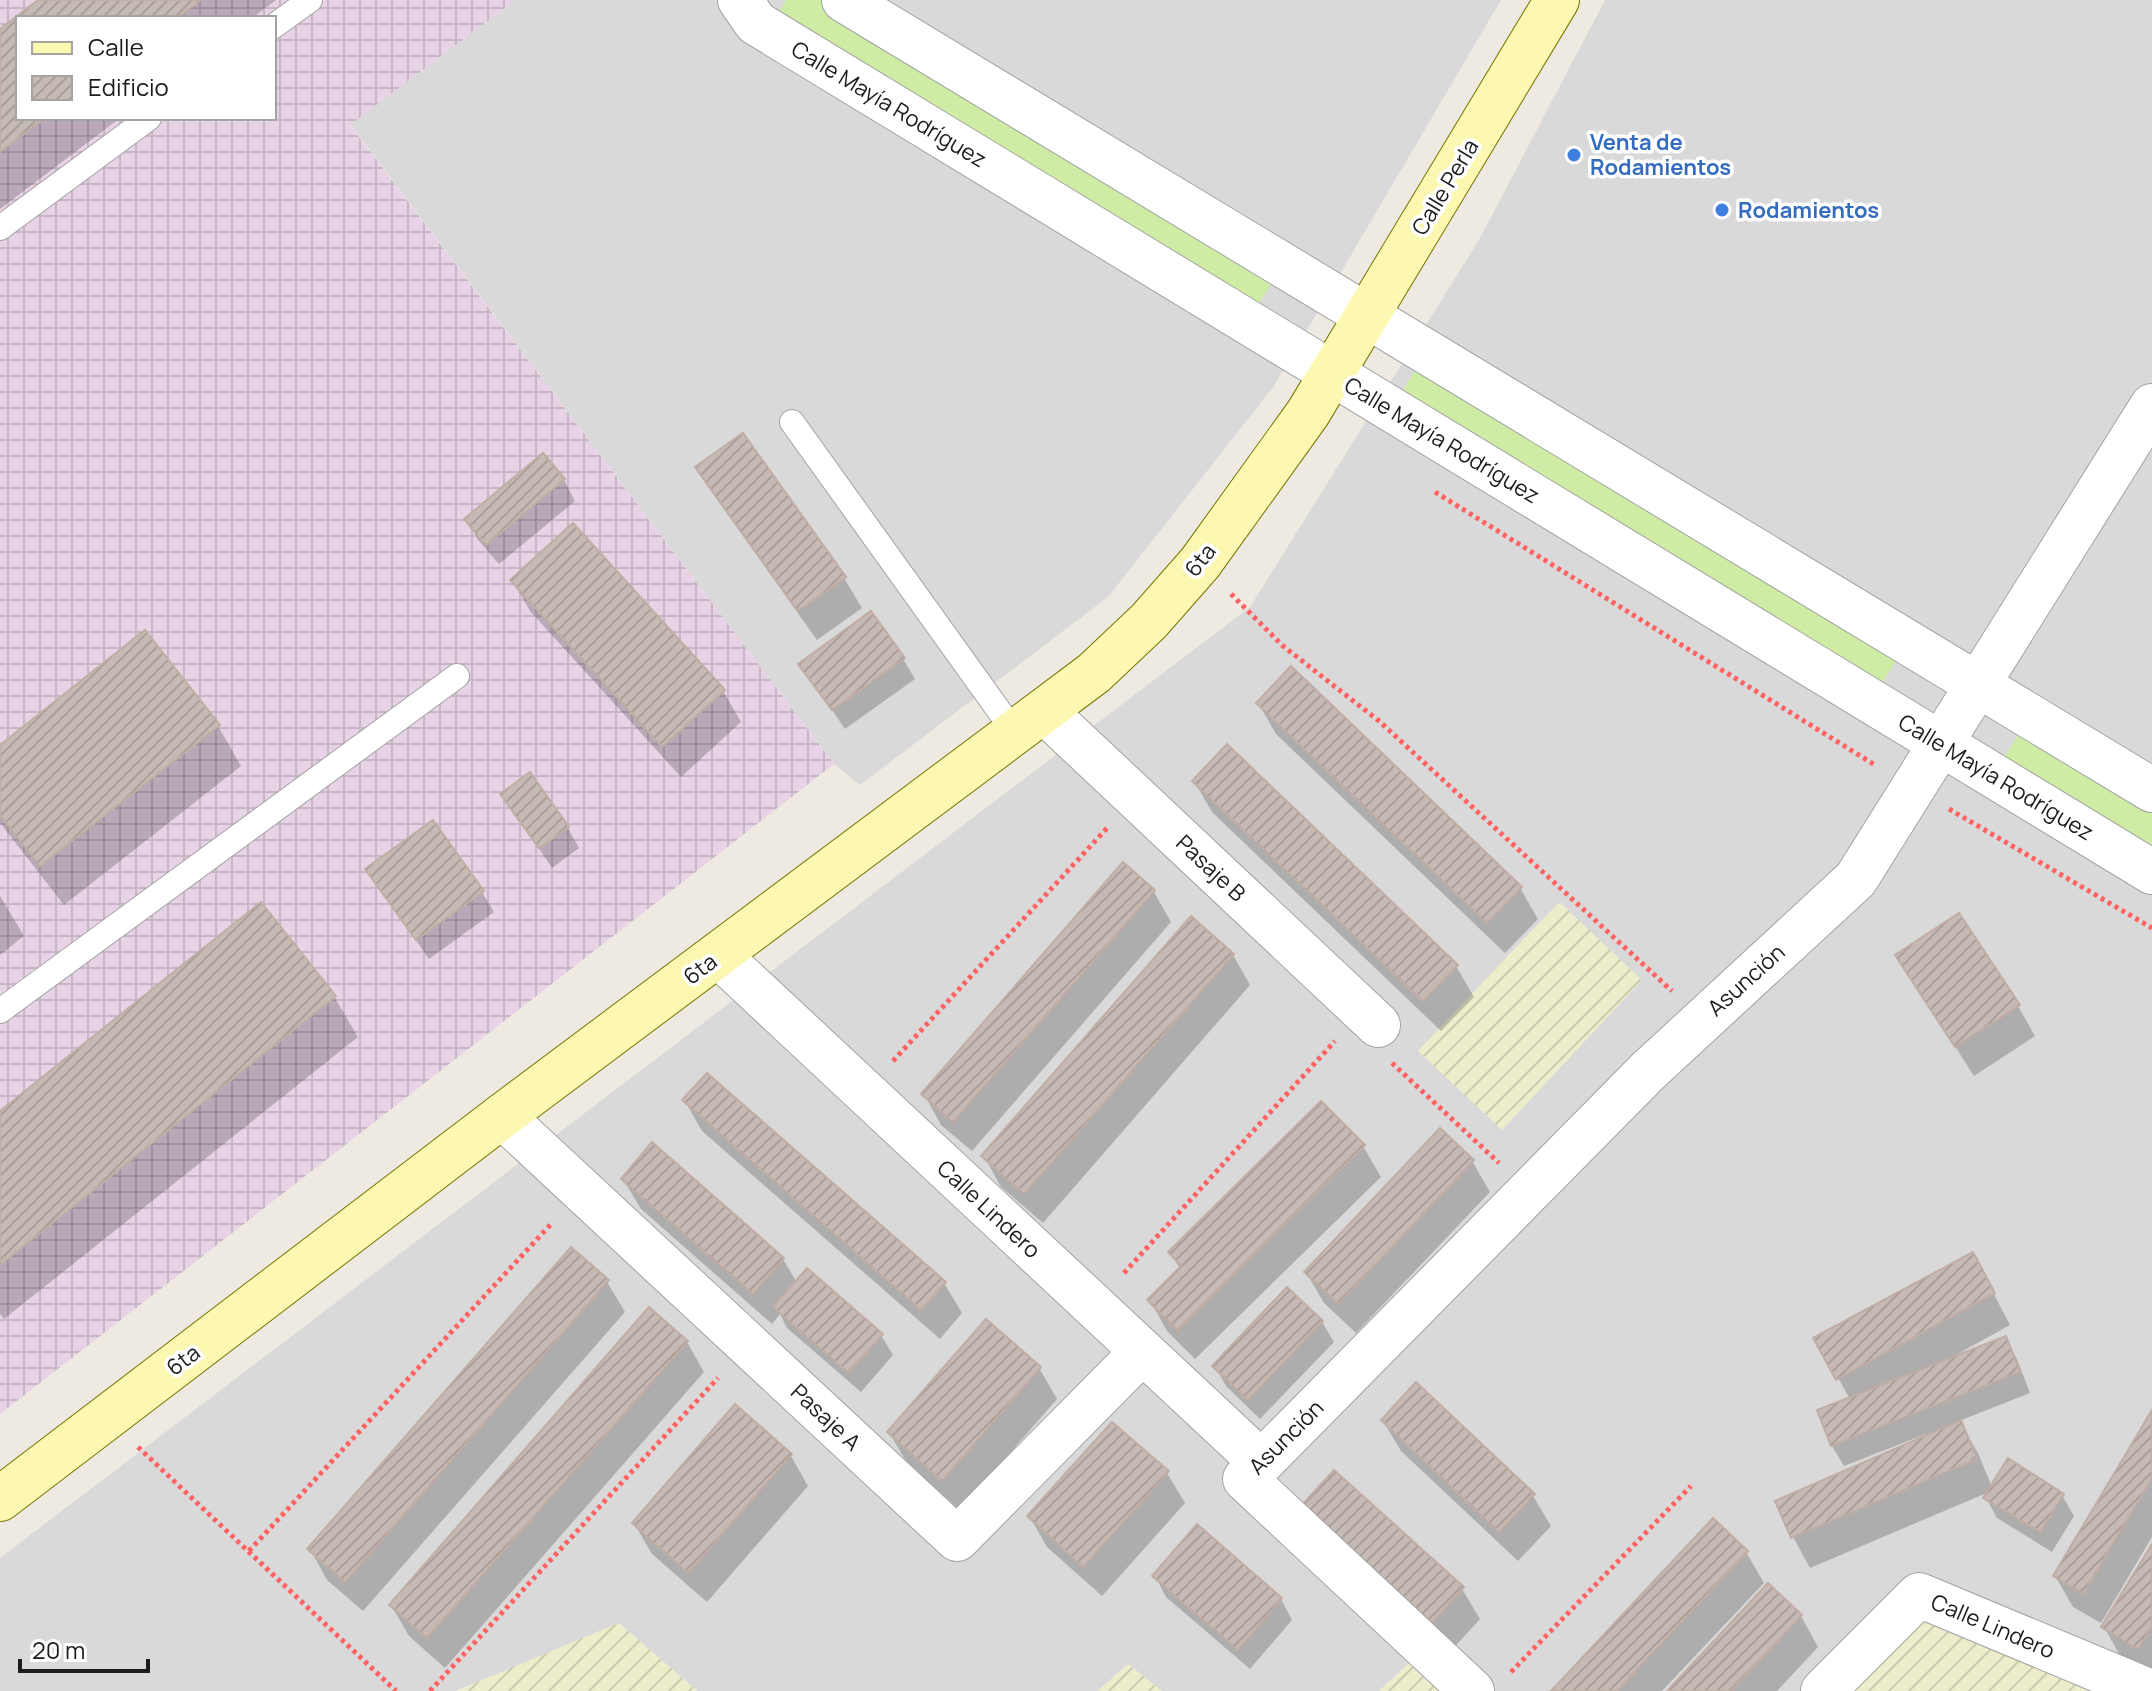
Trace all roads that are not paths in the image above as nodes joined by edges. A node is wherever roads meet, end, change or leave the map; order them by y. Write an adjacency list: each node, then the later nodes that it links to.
1 (310, 0): 5 (lane)
2 (740, 0): 9 (street, Calle Mayía Rodríguez)
3 (844, 0): 8 (street)
4 (1557, 0): 8 (main road, Calle Perla)
5 (276, 25)
6 (146, 120): 7 (lane)
7 (0, 228)
8 (1368, 317): 9 (main road, Calle Perla); 13 (street)
9 (1333, 374): 14 (main road, 6ta); 15 (street, Calle Mayía Rodríguez)
10 (2152, 406): 13 (street, Asunción)
11 (792, 422): 14 (lane)
12 (457, 676): 19 (lane)
13 (1978, 685): 15 (street, Asunción); 16 (street)
14 (1030, 722): 18 (main road, 6ta); 20 (street, Pasaje B)
15 (1941, 744): 17 (street, Calle Mayía Rodríguez); 23 (street, Asunción)
16 (2152, 790)
17 (2152, 872)
18 (718, 955): 21 (main road, 6ta); 22 (street, Calle Lindero)
19 (0, 1011)
20 (1371, 1018)
21 (502, 1116): 22 (street, Pasaje A); 24 (main road, 6ta)
22 (1142, 1352): 23 (street, Calle Lindero)
23 (1253, 1471): 25 (street, Calle Lindero)
24 (0, 1499)
25 (1488, 1685)
26 (1823, 1691): 27 (street, Calle Lindero)
27 (2149, 1691)

